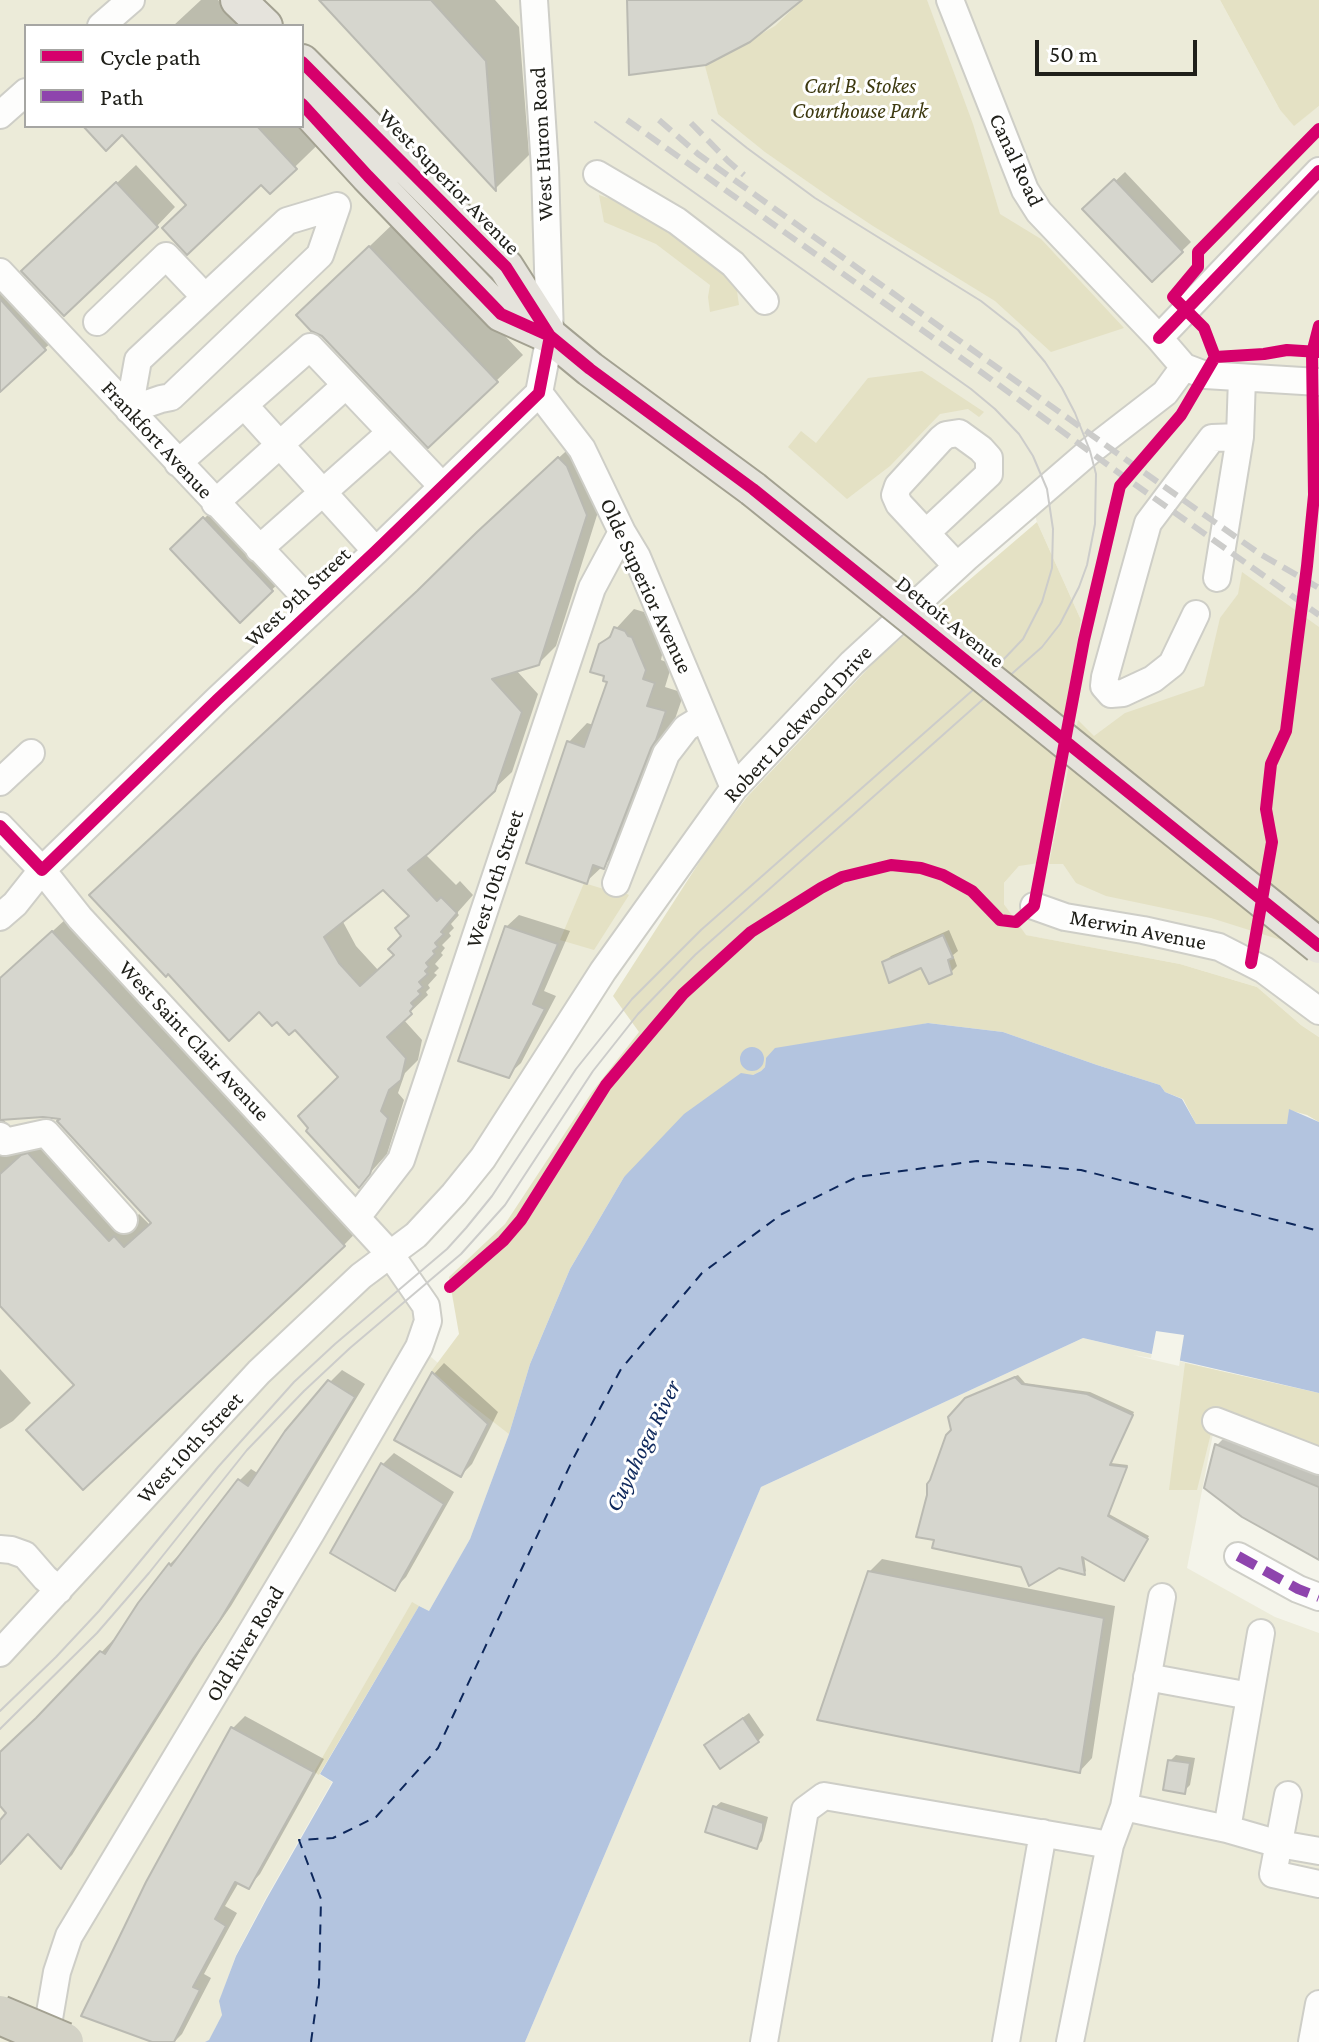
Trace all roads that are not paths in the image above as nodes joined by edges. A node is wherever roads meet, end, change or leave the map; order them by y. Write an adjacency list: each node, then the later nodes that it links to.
1 (131, 0): 6 (street)
2 (212, 0): 7 (main road)
3 (238, 0): 8 (main road)
4 (534, 0): 23 (street, West Huron Road)
5 (950, 0): 24 (street, Canal Road)
6 (103, 24)
7 (229, 24)
8 (263, 24)
9 (304, 64): 23 (main road, West Superior Avenue)
10 (24, 94): 12 (street)
11 (304, 106): 15 (main road)
12 (0, 115)
13 (1319, 171): 24 (street)
14 (597, 174): 21 (street)
15 (368, 176): 16 (street); 23 (main road)
16 (337, 206): 17 (street); 18 (street)
17 (287, 221): 18 (street); 20 (street)
18 (320, 255): 31 (street)
19 (0, 272): 33 (street, Frankfort Avenue)
20 (205, 297): 22 (street); 25 (street)
21 (765, 301)
22 (97, 322)
23 (550, 336): 30 (street); 58 (main road, Detroit Avenue, bridge)
24 (1159, 338): 26 (street, Canal Road)
25 (138, 360): 31 (street); 33 (street)
26 (1184, 367): 27 (street); 45 (street, Robert Lockwood Drive)
27 (1242, 378): 28 (street); 35 (street)
28 (1309, 381)
29 (346, 385): 32 (street); 34 (street); 36 (street)
30 (539, 393): 38 (street, West 9th Street); 41 (street, Olde Superior Avenue)
31 (171, 397): 33 (street)
32 (244, 405): 36 (street); 37 (street)
33 (129, 410): 37 (street, Frankfort Avenue)
34 (391, 432): 38 (street); 39 (street)
35 (1240, 437): 46 (street); 48 (street)
36 (279, 445): 39 (street); 40 (street)
37 (178, 463): 40 (street, Frankfort Avenue)
38 (442, 486): 44 (street, West 9th Street)
39 (322, 493): 43 (street); 44 (street)
40 (215, 503): 43 (street, Frankfort Avenue)
41 (622, 532): 49 (street, Olde Superior Avenue); 61 (street, West 10th Street)
42 (926, 533): 45 (street)
43 (259, 549): 47 (street, Frankfort Avenue)
44 (376, 551): 47 (street, West 9th Street)
45 (957, 566): 52 (street, Robert Lockwood Drive)
46 (1217, 578)
47 (315, 607): 54 (street, West 9th Street)
48 (1196, 614)
49 (704, 717): 52 (street, Olde Superior Avenue); 55 (street)
50 (31, 753): 51 (street)
51 (0, 782)
52 (734, 788): 63 (street, Robert Lockwood Drive)
53 (0, 826): 54 (street, West Saint Clair Avenue)
54 (42, 870): 57 (street, West 9th Street); 61 (street, West Saint Clair Avenue)
55 (616, 883)
56 (1034, 906): 59 (street, Merwin Avenue)
57 (0, 917)
58 (1319, 946)
59 (1319, 1011)
60 (0, 1136): 62 (street)
61 (357, 1217): 63 (street, West Saint Clair Avenue)
62 (124, 1220)
63 (390, 1254): 68 (street, West 10th Street); 86 (street, Old River Road)
64 (1216, 1421): 65 (street)
65 (1319, 1461)
66 (0, 1549): 68 (street)
67 (1238, 1556): 70 (street)
68 (59, 1590): 72 (street, West 10th Street)
69 (1162, 1597): 73 (street)
70 (1319, 1597)
71 (1261, 1633): 74 (street)
72 (0, 1653)
73 (1147, 1677): 74 (street); 76 (street)
74 (1250, 1696): 77 (street)
75 (1288, 1795): 79 (street)
76 (1124, 1807): 77 (street); 80 (street)
77 (1227, 1829): 79 (street)
78 (1043, 1833): 80 (street); 88 (street); 89 (street)
79 (1279, 1844): 81 (street); 82 (street)
80 (1110, 1845): 85 (street)
81 (1319, 1851)
82 (1319, 1884)
83 (1319, 2004): 90 (street)
84 (0, 2015): 87 (highway, bridge)
85 (1077, 2041)
86 (45, 2042)
87 (64, 2042)
88 (764, 2042)
89 (1006, 2042)
90 (1312, 2042)

